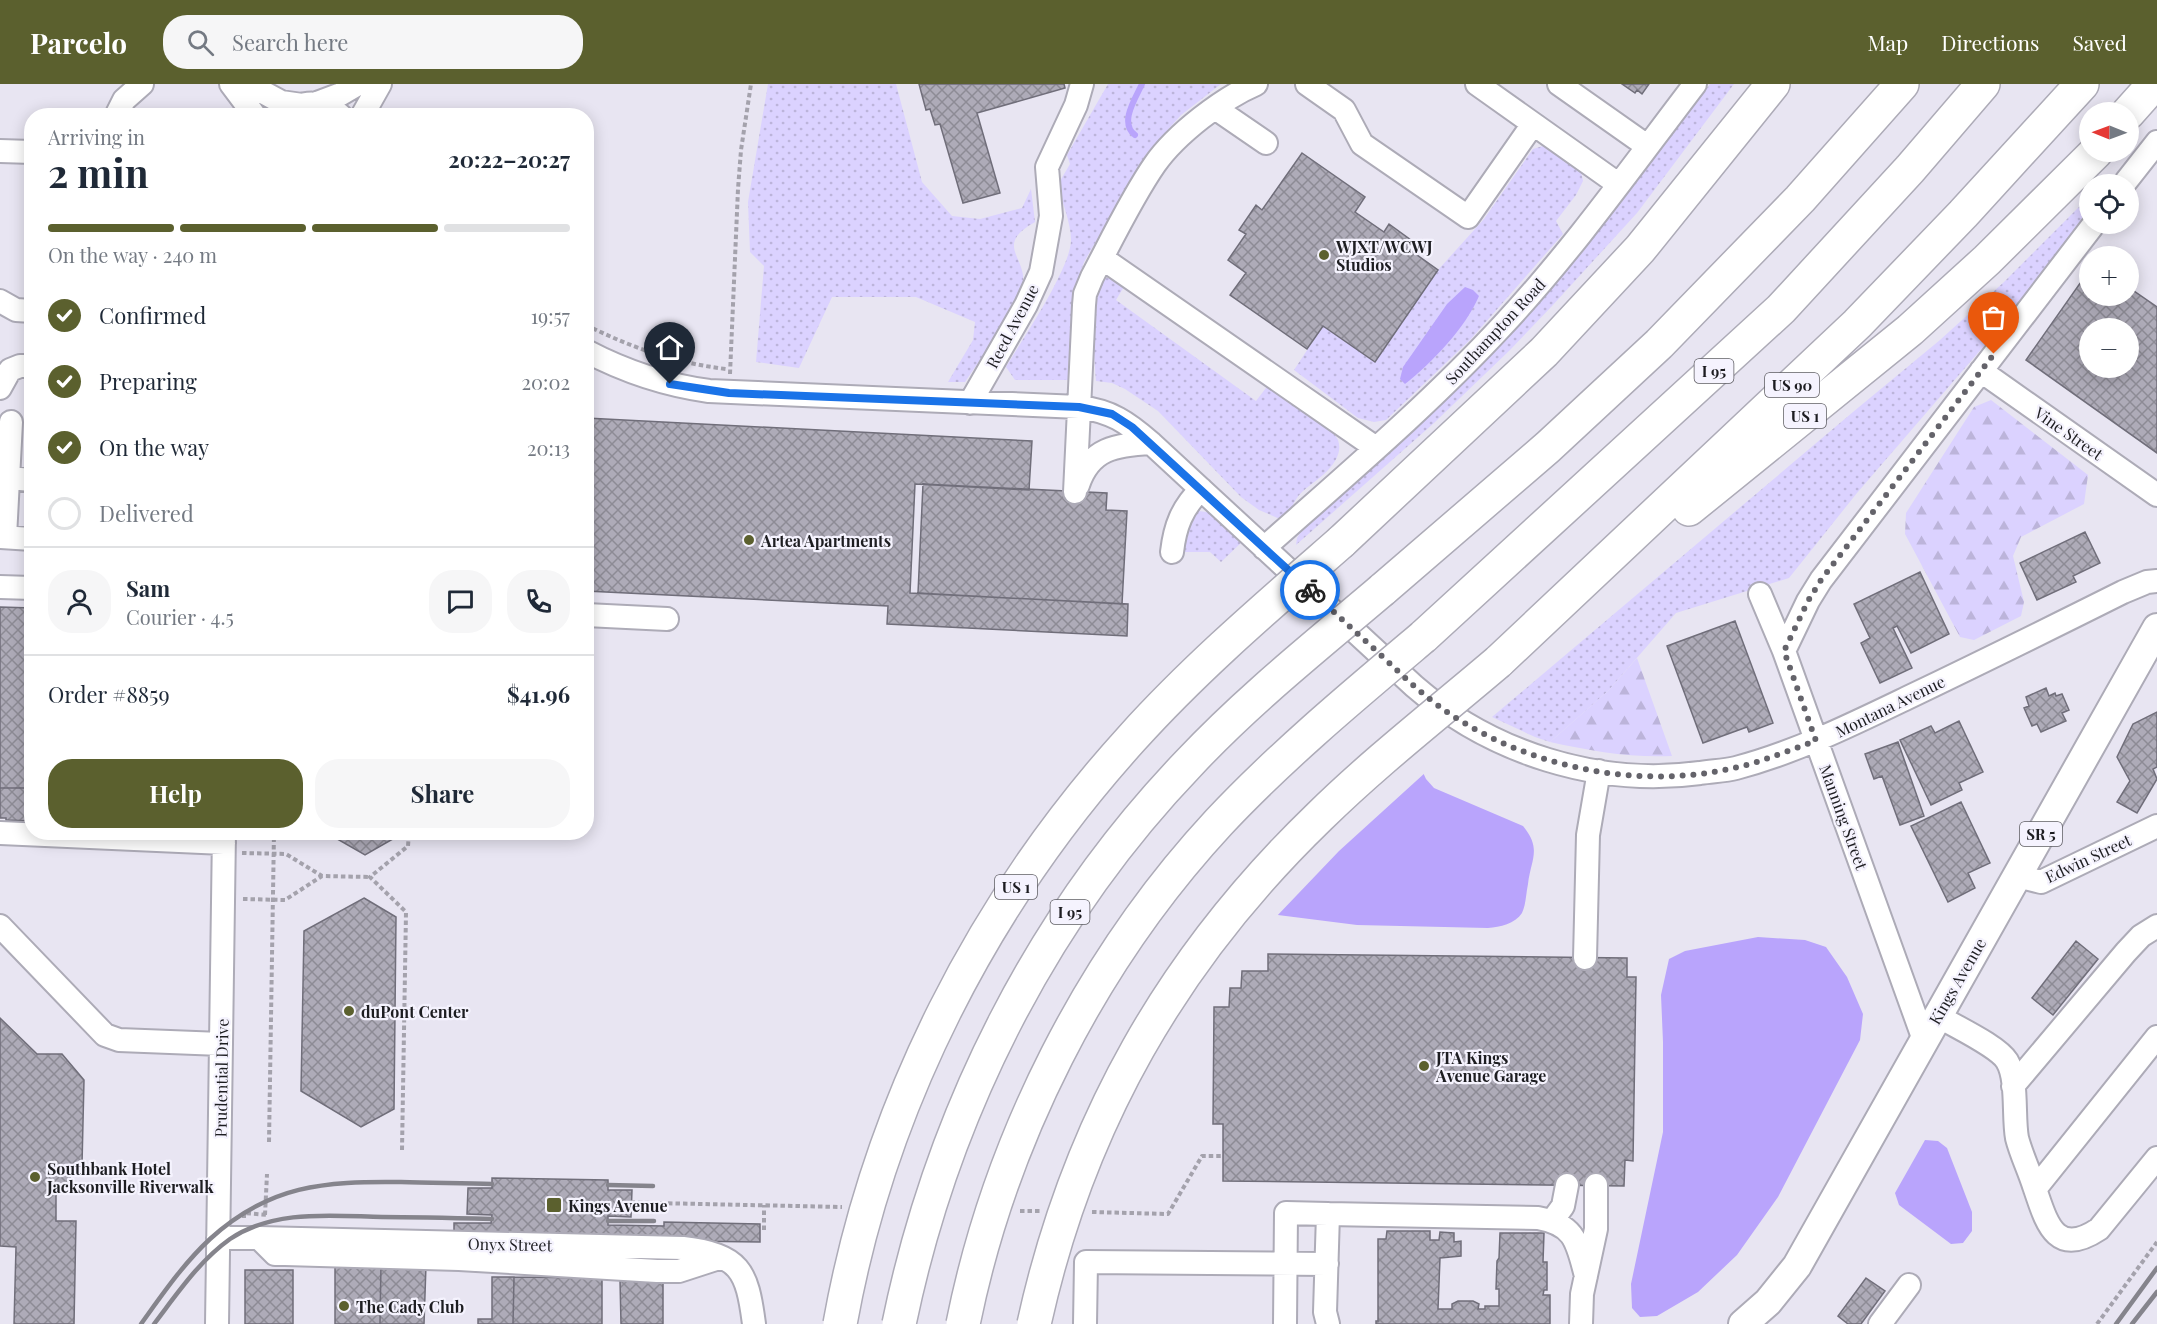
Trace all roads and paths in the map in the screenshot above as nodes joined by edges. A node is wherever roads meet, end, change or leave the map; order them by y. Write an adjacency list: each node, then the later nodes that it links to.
1 (142, 84): 19 (street)
2 (231, 84): 20 (street)
3 (248, 84): 21 (street)
4 (358, 84): 21 (street)
5 (380, 84): 23 (street)
6 (751, 84): 40 (path)
7 (1082, 84): 43 (street, Reed Avenue)
8 (1256, 84): 24 (street)
9 (1308, 84): 25 (street)
10 (1477, 84): 25 (street)
11 (1559, 84): 28 (street)
12 (1695, 84): 28 (street, Southampton Road)
13 (1773, 84): 108 (highway, US 1, bridge)
14 (1902, 84): 109 (highway, I 95, bridge)
15 (1983, 84): 110 (highway, I 95, bridge)
16 (2082, 84): 64 (highway, US 90)
17 (2154, 84): 18 (highway)
18 (2138, 102)
19 (120, 108)
20 (249, 108)
21 (301, 108): 22 (street)
22 (331, 108)
23 (366, 108)
24 (1215, 108): 27 (street); 35 (street)
25 (1533, 124): 33 (street)
26 (2157, 142): 32 (street)
27 (1266, 143)
28 (1647, 146): 33 (street, Southampton Road)
29 (0, 151): 30 (street)
30 (24, 152)
31 (2086, 162): 64 (highway, US 1)
32 (2132, 174)
33 (1618, 184): 47 (street, Southampton Road)
34 (2086, 234): 41 (street)
35 (1102, 258): 44 (street); 47 (street)
36 (0, 302): 37 (street)
37 (24, 310)
38 (594, 329): 40 (path)
39 (594, 355): 42 (street, Montana Avenue)
40 (730, 369): 42 (path)
41 (1981, 371): 51 (street, Vine Street); 63 (street)
42 (729, 393): 43 (street, Montana Avenue)
43 (970, 403): 44 (street, Montana Avenue)
44 (1079, 407): 46 (street, Montana Avenue); 46 (street)
45 (14, 422): 48 (street)
46 (1151, 443): 50 (street, Montana Avenue)
47 (1376, 448): 54 (street, Southampton Road)
48 (8, 478): 49 (street); 52 (street)
49 (24, 479)
50 (1201, 489): 54 (street, Montana Avenue); 55 (street)
51 (2157, 495)
52 (2, 537): 53 (street)
53 (24, 538)
54 (1264, 548): 66 (street, Montana Avenue)
55 (1172, 552)
56 (2157, 581): 65 (street, Montana Avenue)
57 (0, 587): 58 (street)
58 (24, 588)
59 (1760, 594): 63 (street, Manning Street)
60 (594, 615): 61 (street)
61 (667, 620)
62 (2157, 628): 77 (main road, Kings Avenue / SR 5)
63 (1784, 651): 65 (street, Manning Street)
64 (1498, 662): 111 (highway, US 1, bridge)
65 (1816, 741): 66 (street, Montana Avenue); 85 (street, Manning Street)
66 (1599, 771): 82 (street)
67 (2157, 826): 77 (street, Edwin Street)
68 (0, 833): 69 (street)
69 (24, 834)
70 (157, 840): 73 (street)
71 (274, 840): 74 (path)
72 (408, 840): 76 (path)
73 (224, 843): 74 (path); 78 (street, Prudential Drive)
74 (274, 854): 75 (path); 79 (path)
75 (322, 876): 76 (path); 79 (path)
76 (370, 876): 89 (path)
77 (2017, 876): 83 (main road, Kings Avenue / SR 5)
78 (223, 898): 79 (path); 86 (street, Prudential Drive)
79 (273, 900): 88 (path)
80 (0, 926): 86 (street)
81 (2157, 926): 87 (street)
82 (1585, 958)
83 (1938, 1016): 85 (main road, Kings Avenue / SR 5); 87 (street)
84 (2157, 1037): 94 (street)
85 (1924, 1040): 116 (main road, Kings Avenue / SR 5)
86 (221, 1044): 100 (street, Prudential Drive)
87 (2013, 1086): 94 (street)
88 (269, 1142)
89 (402, 1150)
90 (2157, 1158): 94 (street)
91 (267, 1174): 97 (path)
92 (1567, 1185): 98 (street)
93 (1596, 1185): 104 (street)
94 (2035, 1189)
95 (764, 1206): 99 (path)
96 (1328, 1214): 98 (street); 102 (street); 103 (street)
97 (266, 1215)
98 (1552, 1221): 104 (street)
99 (764, 1230)
100 (218, 1239): 106 (street, Prudential Drive); 107 (street, Onyx Street)
101 (2157, 1242): 118 (path)
102 (1286, 1263): 103 (street); 112 (street); 113 (street)
103 (1327, 1264): 114 (street)
104 (1586, 1276): 115 (street)
105 (1909, 1285): 117 (street)
106 (217, 1324)
107 (754, 1324)
108 (840, 1324)
109 (899, 1324)
110 (963, 1324)
111 (1034, 1324)
112 (1085, 1324)
113 (1285, 1324)
114 (1328, 1324)
115 (1581, 1324)
116 (1743, 1324)
117 (1880, 1324)
118 (2097, 1324)

